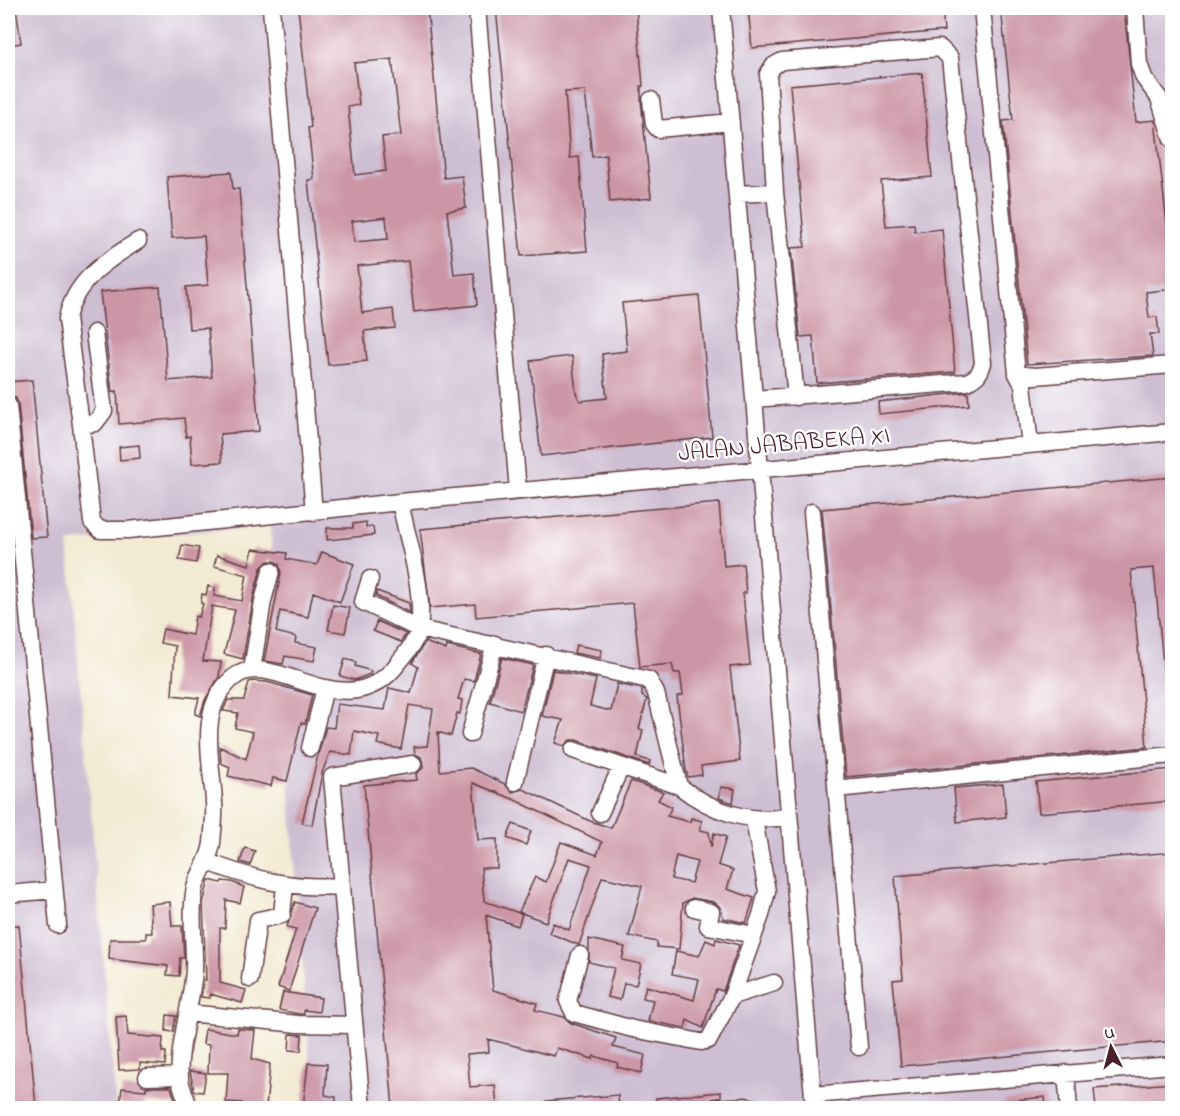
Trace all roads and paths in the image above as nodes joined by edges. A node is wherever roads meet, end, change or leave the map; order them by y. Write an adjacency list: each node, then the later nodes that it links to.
1 (271, 8): 24 (street)
2 (477, 8): 22 (street)
3 (721, 8): 7 (street)
4 (982, 8): 14 (street)
5 (1135, 8): 8 (street)
6 (651, 100): 7 (street)
7 (731, 122): 10 (street)
8 (1173, 138)
9 (775, 192): 10 (street); 15 (street); 15 (street)
10 (737, 194): 16 (street)
11 (138, 241): 18 (street)
12 (94, 333): 18 (street)
13 (1173, 365): 14 (street)
14 (1017, 374): 20 (street)
15 (796, 397): 16 (street)
16 (754, 399): 21 (street)
17 (8, 405): 48 (street)
18 (81, 425): 24 (street, JALAN JABABEKA XI)
19 (1173, 432): 20 (street, JALAN JABABEKA XI)
20 (1030, 445): 21 (street, JALAN JABABEKA XI)
21 (760, 469): 22 (street, JALAN JABABEKA XI); 43 (street)
22 (518, 491): 23 (street, JALAN JABABEKA XI)
23 (400, 502): 24 (street, JALAN JABABEKA XI); 28 (street)
24 (314, 512)
25 (812, 512): 41 (street)
26 (271, 571): 31 (street)
27 (370, 579): 28 (street)
28 (419, 629): 29 (street); 32 (street)
29 (495, 644): 30 (street); 33 (street)
30 (546, 655): 39 (street); 40 (street)
31 (252, 670): 32 (street); 45 (street)
32 (325, 688): 34 (street)
33 (470, 734)
34 (310, 748)
35 (573, 750): 38 (street)
36 (1173, 755): 41 (street)
37 (413, 764): 47 (street)
38 (621, 767): 40 (street); 42 (street)
39 (515, 782)
40 (679, 786): 44 (street)
41 (836, 789): 59 (street)
42 (600, 813)
43 (789, 816): 44 (street); 64 (street)
44 (754, 820): 52 (street)
45 (208, 862): 46 (street); 57 (street)
46 (285, 885): 47 (street); 54 (street)
47 (342, 886): 58 (street)
48 (54, 890): 49 (street); 51 (street)
49 (8, 894)
50 (694, 908): 52 (street)
51 (58, 926)
52 (754, 935): 56 (street)
53 (580, 955): 56 (street)
54 (250, 979)
55 (774, 983): 56 (street)
56 (732, 996)
57 (188, 1013): 58 (street); 62 (street)
58 (354, 1025): 66 (street)
59 (859, 1047)
60 (1173, 1065): 61 (street)
61 (1066, 1073): 64 (street); 69 (street)
62 (180, 1076): 63 (street); 65 (street)
63 (147, 1077)
64 (813, 1102)
65 (189, 1108)
66 (362, 1108)
67 (717, 1108): 68 (street)
68 (756, 1108)
69 (1069, 1108)

